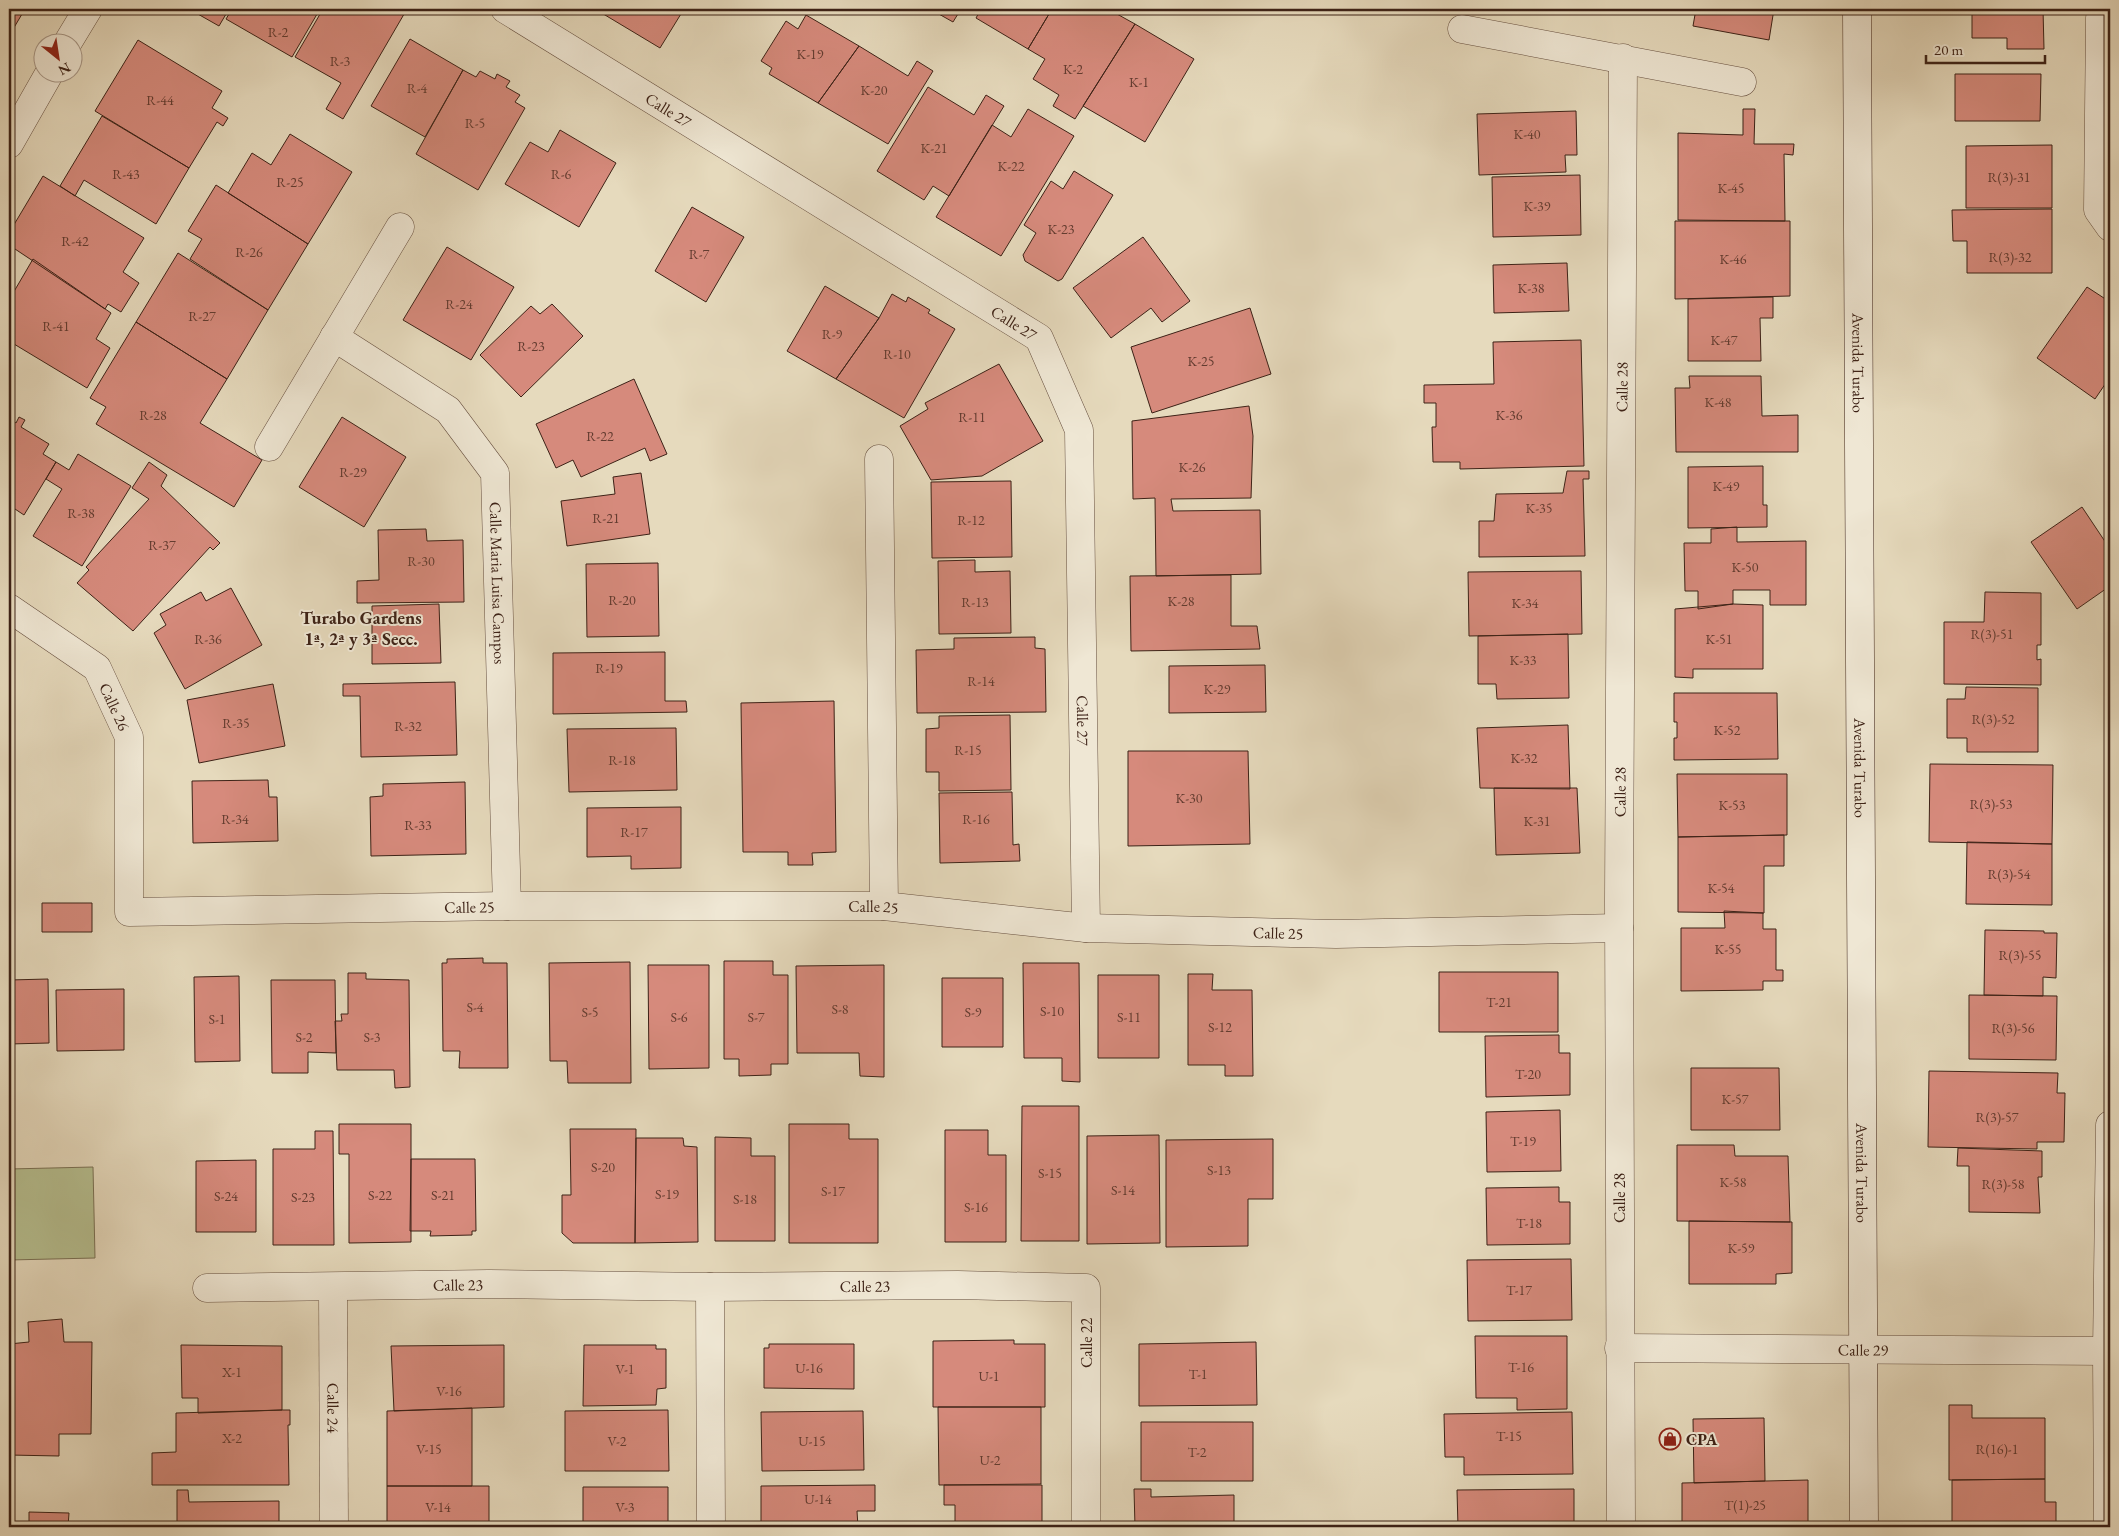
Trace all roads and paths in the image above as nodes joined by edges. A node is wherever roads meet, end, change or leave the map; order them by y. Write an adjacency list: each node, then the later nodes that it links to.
1 (88, 9): 6 (street)
2 (505, 9): 20 (street, Calle 27)
3 (1856, 9): 28 (street, Avenida Turabo)
4 (2100, 18): 11 (street)
5 (1462, 29): 7 (street)
6 (74, 32)
7 (1623, 58): 9 (street); 21 (street, Calle 28)
8 (44, 82): 10 (street)
9 (1742, 82)
10 (9, 144)
11 (2110, 226)
12 (400, 227): 13 (street)
13 (334, 337): 14 (street); 17 (street, Calle Maria Luisa Campos)
14 (269, 448)
15 (879, 459): 18 (street)
16 (9, 608): 19 (street, Calle 26)
17 (507, 906): 18 (street, Calle 25); 19 (street, Calle 25)
18 (884, 906): 20 (street, Calle 25)
19 (129, 912)
20 (1086, 928): 21 (street, Calle 25)
21 (1619, 928): 27 (street, Calle 28)
22 (2110, 1125): 29 (street)
23 (958, 1285): 24 (street, Calle 23); 32 (street, Calle 22)
24 (710, 1286): 26 (street, Calle 23); 31 (street)
25 (207, 1288): 26 (street, Calle 23)
26 (333, 1288): 30 (street, Calle 24)
27 (1619, 1348): 28 (street, Calle 29); 33 (street, Calle 28)
28 (1863, 1348): 29 (street, Calle 29); 34 (street, Avenida Turabo)
29 (2108, 1351): 35 (street)
30 (334, 1527)
31 (711, 1527)
32 (1086, 1527)
33 (1621, 1527)
34 (1864, 1527)
35 (2108, 1527)

